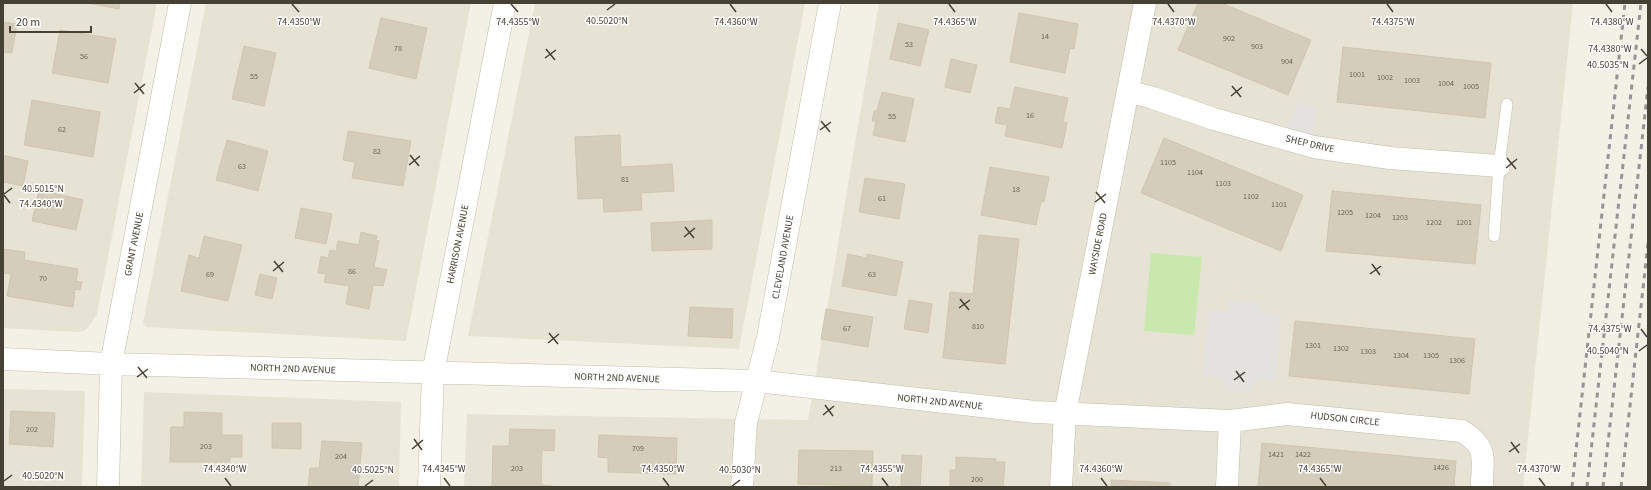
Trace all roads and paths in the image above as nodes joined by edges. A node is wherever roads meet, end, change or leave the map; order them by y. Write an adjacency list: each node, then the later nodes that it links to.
1 (180, 3): 10 (street, GRANT AVENUE)
2 (505, 3): 11 (street, HARRISON AVENUE)
3 (830, 3): 12 (street, CLEVELAND AVENUE)
4 (1145, 3): 5 (street, WAYSIDE ROAD)
5 (1128, 91): 7 (street, SHEP DRIVE); 13 (street, WAYSIDE ROAD)
6 (1507, 104): 7 (lane)
7 (1499, 166): 8 (lane)
8 (1494, 236)
9 (3, 359): 10 (street, NORTH 2ND AVENUE)
10 (111, 364): 11 (street, NORTH 2ND AVENUE); 15 (street, GRANT AVENUE)
11 (434, 373): 12 (street, NORTH 2ND AVENUE); 16 (street, HARRISON AVENUE)
12 (756, 381): 13 (street, NORTH 2ND AVENUE); 17 (street, CLEVELAND AVENUE)
13 (1065, 414): 14 (street, NORTH 2ND AVENUE); 18 (street, WAYSIDE ROAD)
14 (1230, 421): 19 (street); 20 (street, HUDSON CIRCLE)
15 (108, 487)
16 (429, 487)
17 (742, 487)
18 (1061, 487)
19 (1227, 487)
20 (1482, 487)

